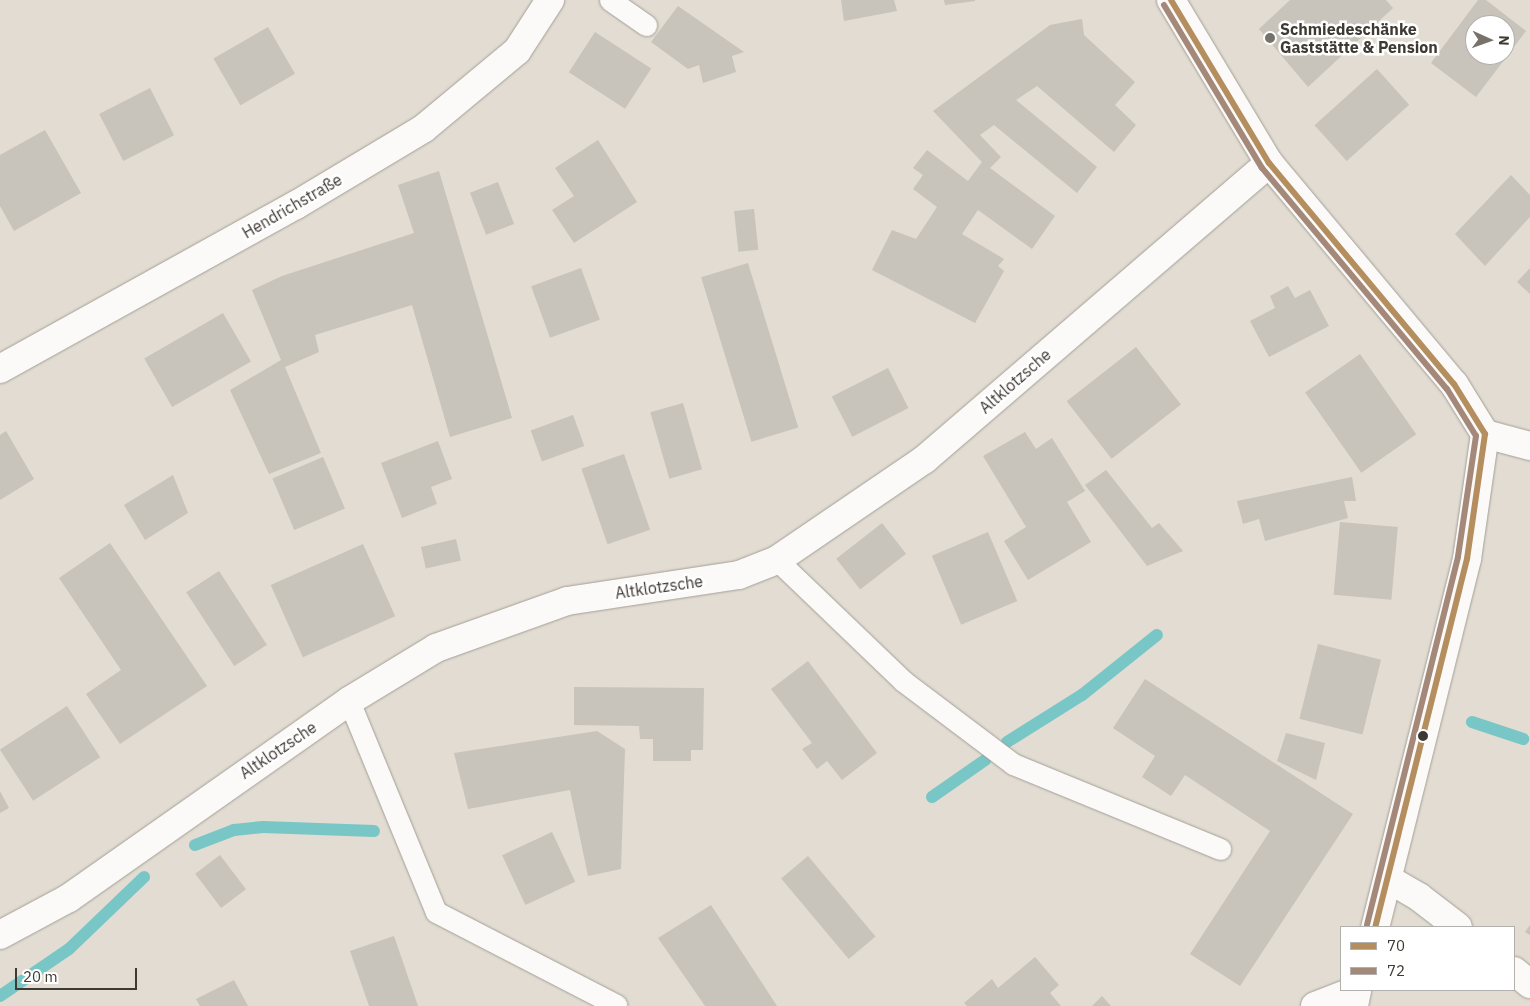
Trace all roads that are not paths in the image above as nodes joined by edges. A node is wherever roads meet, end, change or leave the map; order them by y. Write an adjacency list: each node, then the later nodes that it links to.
1 (550, 0): 6 (street, Hendrichstraße)
2 (610, 0): 4 (lane)
3 (1171, 0): 5 (street)
4 (646, 25)
5 (1269, 163): 7 (street); 9 (street, Altklotzsche)
6 (0, 368)
7 (1485, 434): 8 (street); 12 (street)
8 (1530, 446)
9 (777, 560): 10 (street, Altklotzsche); 11 (lane)
10 (349, 701): 15 (street, Altklotzsche); 20 (lane)
11 (1220, 848)
12 (1388, 879): 13 (street); 14 (street)
13 (1375, 926)
14 (1457, 926)
15 (0, 935)
16 (1515, 972): 17 (street)
17 (1530, 984)
18 (1354, 991): 21 (street)
19 (1357, 991): 22 (street)
20 (616, 1005)
21 (1314, 1006)
22 (1354, 1006)

